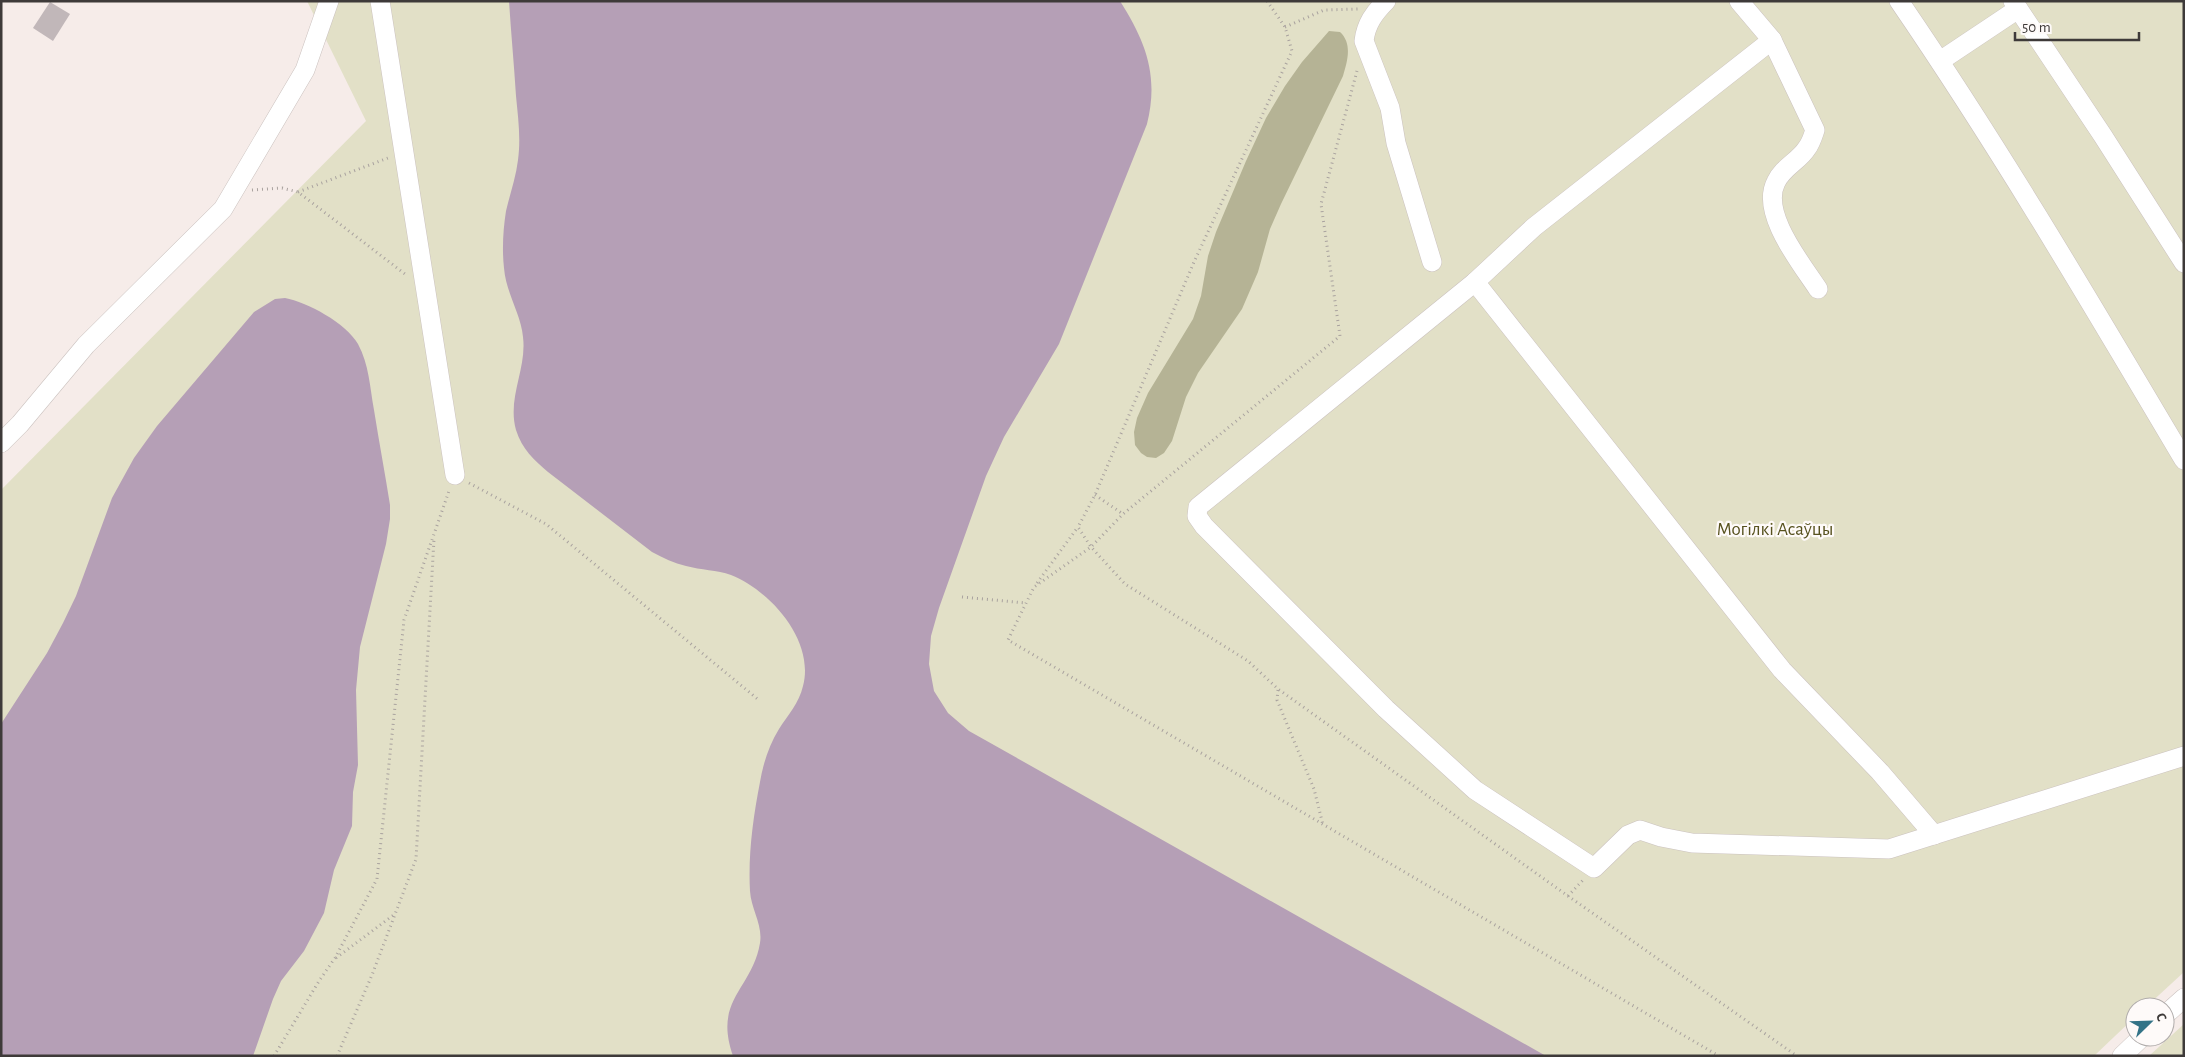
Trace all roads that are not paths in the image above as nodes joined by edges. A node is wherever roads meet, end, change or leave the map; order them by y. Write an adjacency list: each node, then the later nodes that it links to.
1 (329, 1): 13 (street)
2 (380, 1): 15 (street)
3 (1739, 1): 7 (street)
4 (1899, 1): 8 (street)
5 (2015, 5): 8 (street); 10 (street)
6 (1380, 8): 9 (street)
7 (1772, 40): 11 (street); 12 (street)
8 (1940, 61): 14 (street)
9 (1432, 262)
10 (2184, 263)
11 (1474, 282): 17 (street); 17 (street)
12 (1818, 289)
13 (1, 443)
14 (2184, 460)
15 (455, 475)
16 (2184, 756): 17 (street)
17 (1934, 835)
18 (2131, 1047): 19 (street)
19 (2122, 1056)

